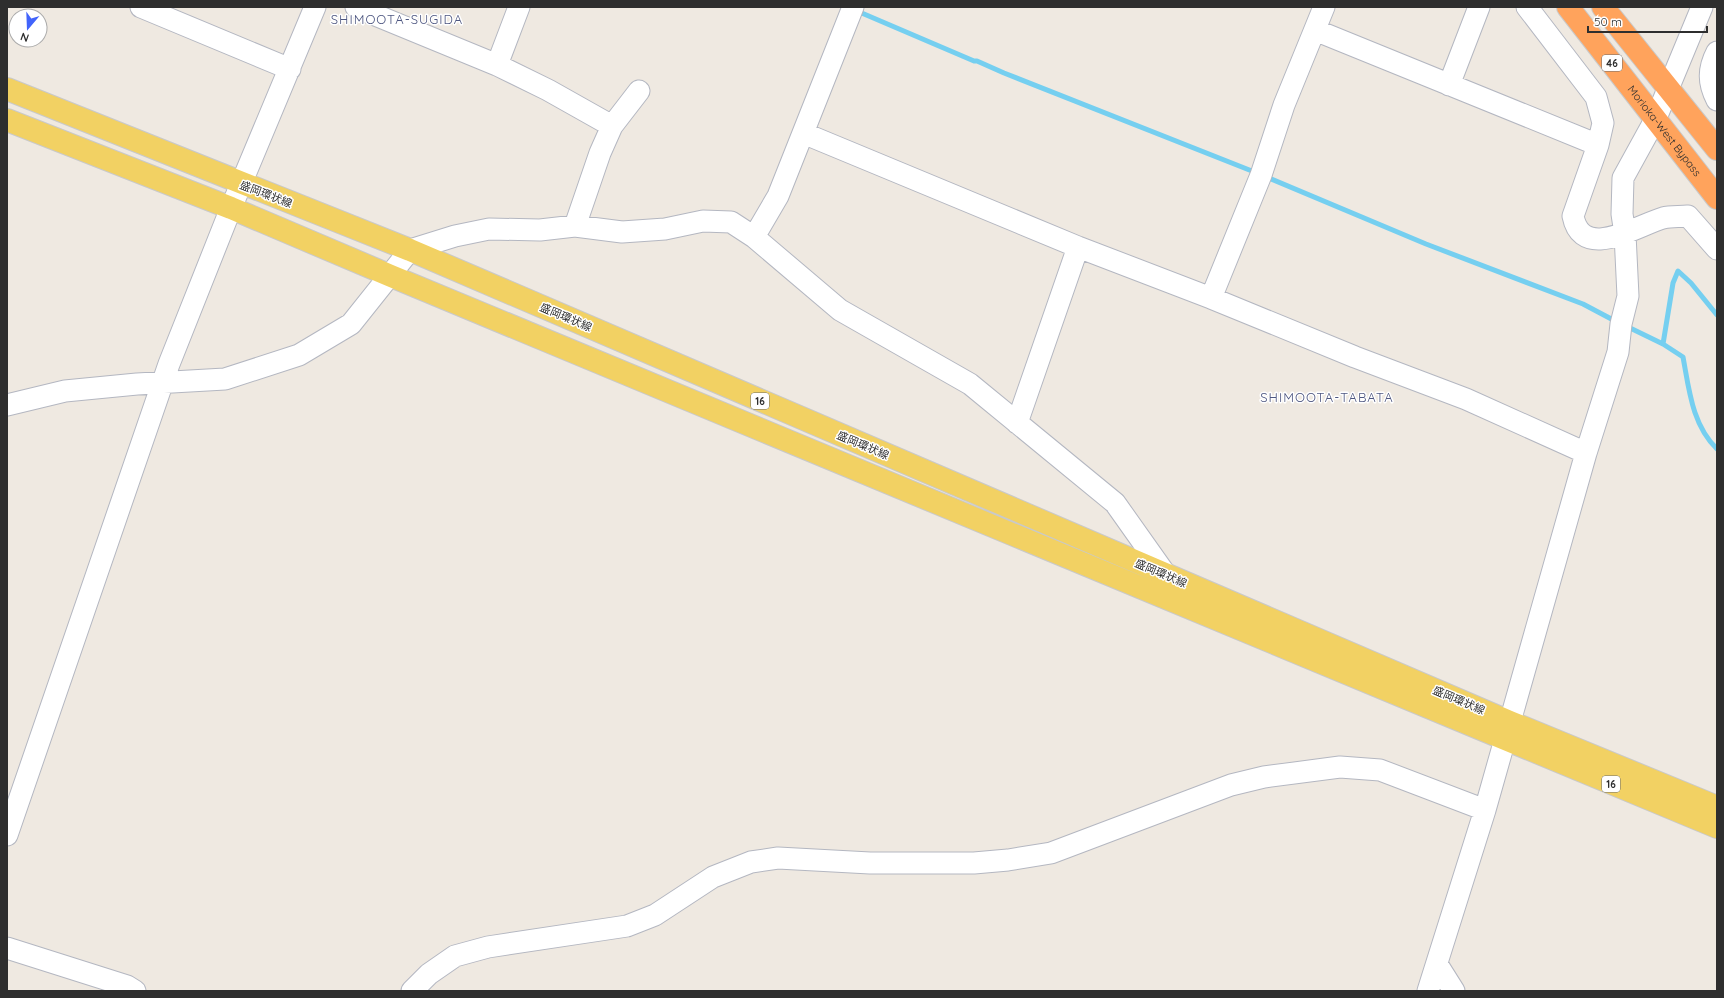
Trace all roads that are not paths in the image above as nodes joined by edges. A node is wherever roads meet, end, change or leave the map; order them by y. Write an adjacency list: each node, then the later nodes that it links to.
1 (315, 7): 15 (street)
2 (356, 7): 14 (street)
3 (519, 7): 14 (street)
4 (852, 7): 24 (street)
5 (1324, 7): 12 (street)
6 (1479, 7): 16 (street)
7 (1526, 7): 25 (street)
8 (1568, 7): 21 (highway, Morioka-West Bypass / 46)
9 (1603, 7): 17 (highway, 46)
10 (1702, 7): 17 (street)
11 (151, 9): 15 (street)
12 (1315, 30): 16 (street); 37 (street)
13 (1717, 52): 20 (street)
14 (497, 65): 23 (street)
15 (290, 69): 27 (street)
16 (1449, 85): 25 (street)
17 (1667, 88): 21 (street); 26 (highway, 46)
18 (7, 89): 27 (main road, 盛岡環状線 / 16)
19 (639, 91): 23 (street)
20 (1717, 100)
21 (1656, 118): 28 (highway, Morioka-West Bypass / 46); 31 (street)
22 (7, 120): 29 (main road, 盛岡環状線 / 16)
23 (612, 126): 30 (street)
24 (803, 134): 32 (street); 33 (street)
25 (1598, 145): 31 (street)
26 (1717, 149)
27 (241, 184): 29 (street); 35 (main road, 盛岡環状線 / 16)
28 (1717, 198)
29 (231, 208): 36 (main road, 盛岡環状線 / 16); 38 (street)
30 (575, 226): 32 (street); 35 (street)
31 (1624, 234): 34 (street); 41 (street)
32 (754, 237): 40 (street)
33 (1078, 247): 37 (street); 40 (street)
34 (1717, 249)
35 (410, 250): 36 (street); 42 (main road, 盛岡環状線 / 16)
36 (391, 276): 38 (street); 43 (main road, 盛岡環状線 / 16)
37 (1211, 298): 41 (street)
38 (162, 382): 39 (street); 47 (street)
39 (7, 405)
40 (1017, 423): 42 (street)
41 (1586, 453): 43 (street)
42 (1166, 575): 43 (main road, 盛岡環状線 / 16)
43 (1508, 731): 44 (main road, 盛岡環状線 / 16); 45 (street); 46 (main road, 盛岡環状線 / 16)
44 (1717, 807)
45 (1485, 810): 49 (street); 51 (street)
46 (1717, 827)
47 (7, 835)
48 (7, 948): 50 (street)
49 (1437, 964): 52 (street); 53 (street)
50 (135, 991)
51 (412, 991)
52 (1428, 991)
53 (1454, 991)

